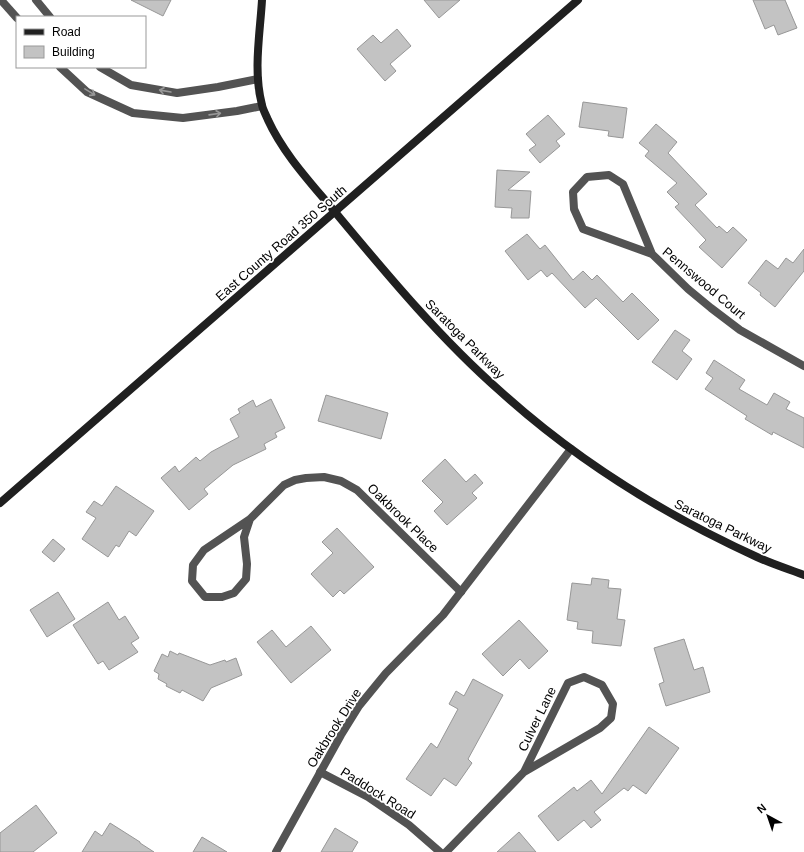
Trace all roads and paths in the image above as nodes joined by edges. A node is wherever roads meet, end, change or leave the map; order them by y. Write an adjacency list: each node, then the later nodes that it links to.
1 (1, 0): 6 (street)
2 (36, 0): 5 (street)
3 (262, 0): 9 (street, Saratoga Parkway)
4 (578, 0): 11 (street, East County Road 350 South)
5 (49, 16)
6 (16, 17)
7 (61, 68): 10 (street, one-way to 10)
8 (102, 68): 9 (street, one-way to 8)
9 (258, 79): 10 (street, Saratoga Parkway)
10 (262, 106): 11 (street, Saratoga Parkway)
11 (335, 212): 14 (street, Saratoga Parkway); 15 (street, East County Road 350 South)
12 (652, 254): 12 (street, Pennswood Court); 13 (street, Pennswood Court)
13 (804, 366)
14 (571, 449): 17 (street, Saratoga Parkway); 18 (street, Oakbrook Drive)
15 (0, 503)
16 (250, 518): 16 (street, Oakbrook Place); 18 (street, Oakbrook Place)
17 (804, 575)
18 (461, 592): 19 (street, Oakbrook Drive)
19 (320, 772): 21 (street, Oakbrook Drive); 22 (street, Paddock Road)
20 (524, 772): 20 (street, Culver Lane); 23 (street, Culver Lane)
21 (276, 852)
22 (440, 852)
23 (446, 852)

